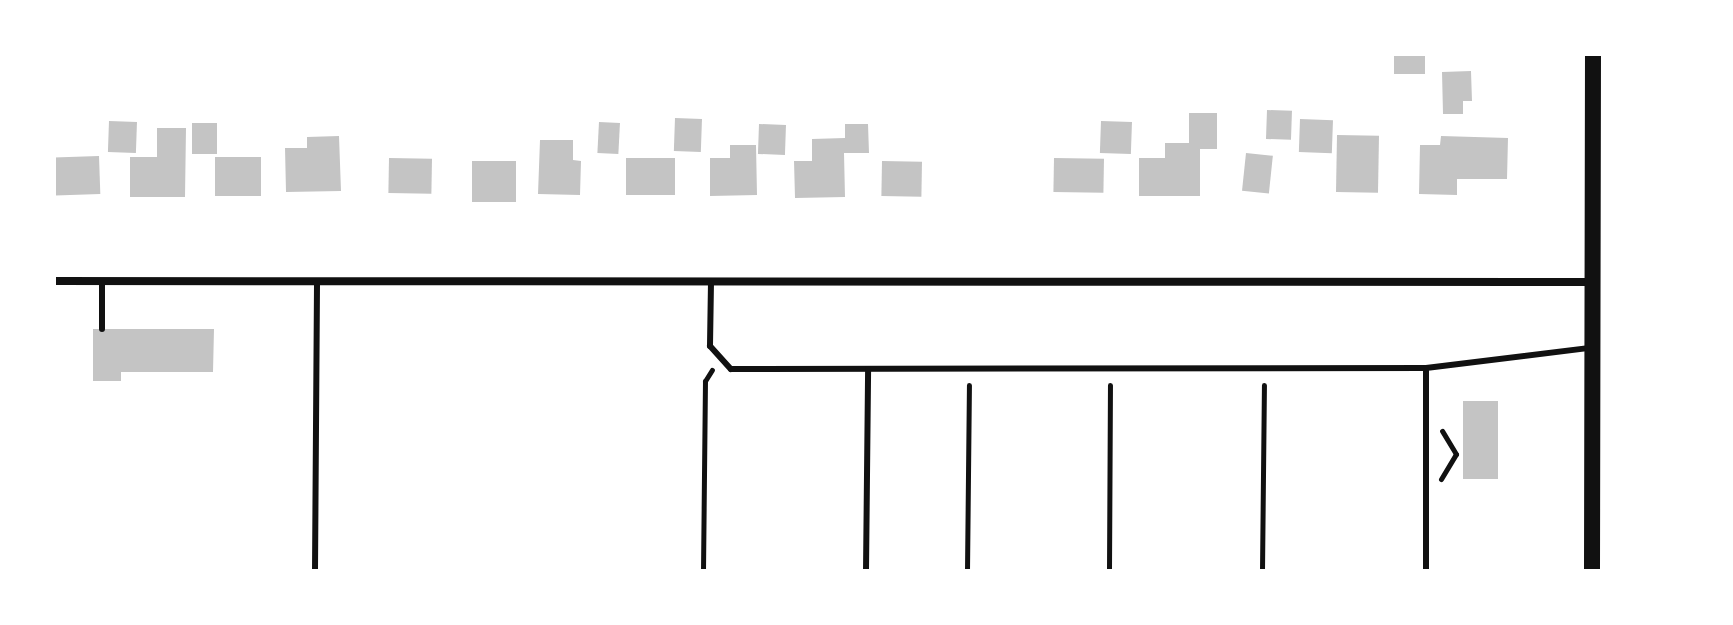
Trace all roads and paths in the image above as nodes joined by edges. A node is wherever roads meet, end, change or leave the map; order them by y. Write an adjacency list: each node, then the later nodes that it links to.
1 (1593, 54): 6 (main road)
2 (54, 281): 3 (street)
3 (102, 281): 4 (street); 7 (lane)
4 (317, 281): 5 (street); 15 (lane)
5 (711, 282): 6 (street); 9 (lane)
6 (1593, 282): 8 (main road)
7 (102, 329)
8 (1593, 347): 13 (lane); 22 (main road)
9 (717, 360): 14 (lane); 16 (path)
10 (969, 368): 11 (lane); 14 (lane); 18 (path)
11 (1110, 368): 12 (lane); 19 (path)
12 (1265, 368): 13 (lane); 20 (path)
13 (1426, 368): 21 (lane)
14 (868, 369): 17 (lane)
15 (315, 571)
16 (703, 571)
17 (866, 571)
18 (967, 571)
19 (1109, 571)
20 (1262, 571)
21 (1426, 571)
22 (1592, 571)

